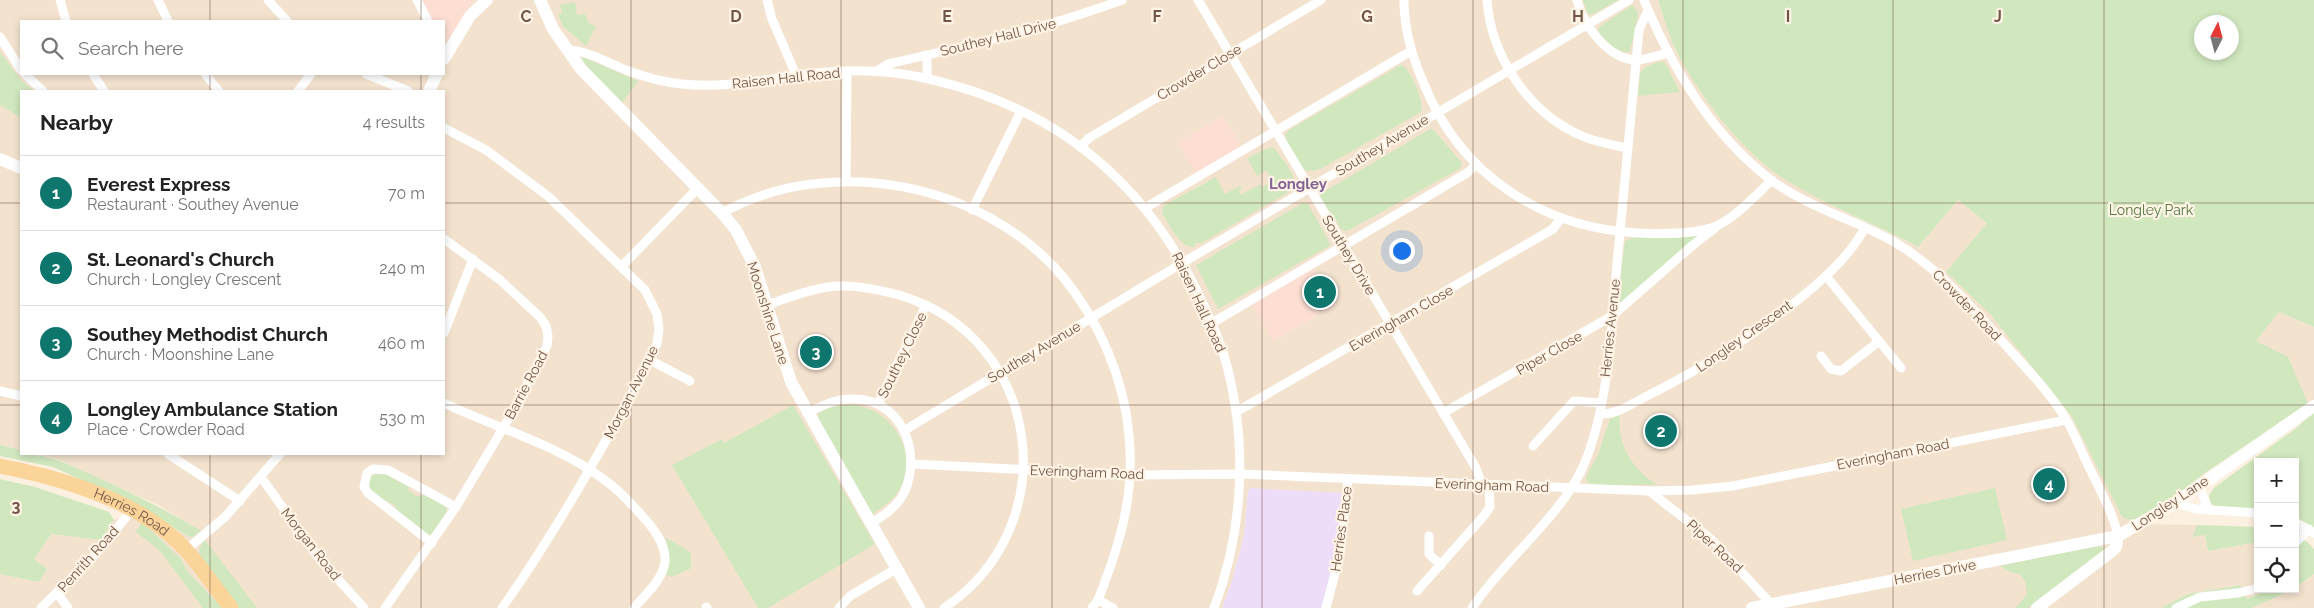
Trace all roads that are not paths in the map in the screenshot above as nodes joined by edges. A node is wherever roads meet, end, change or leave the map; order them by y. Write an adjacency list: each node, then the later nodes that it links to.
1 (60, 0): 17 (street)
2 (158, 0): 18 (street)
3 (268, 0): 19 (street)
4 (417, 0): 20 (street)
5 (487, 0): 25 (street)
6 (540, 0): 23 (street, Moonshine Lane)
7 (767, 0): 40 (street)
8 (1122, 0): 28 (street, Southey Hall Drive)
9 (1198, 0): 27 (street, Southey Drive)
10 (1321, 0): 27 (street, Crowder Close)
11 (1404, 0): 24 (street)
12 (1487, 0): 31 (street)
13 (1577, 0): 21 (street)
14 (1628, 0): 21 (street, Southey Avenue)
15 (1644, 0): 16 (street, Crowder Road)
16 (1648, 10): 26 (street, Crowder Road); 29 (street, Herries Avenue)
17 (66, 20)
18 (168, 20)
19 (286, 20)
20 (427, 20)
21 (1586, 25): 29 (street); 31 (street, Southey Avenue)
22 (0, 37): 30 (street)
23 (566, 50): 40 (street, Raisen Hall Road); 59 (street, Moonshine Lane)
24 (1411, 51): 49 (street); 51 (street)
25 (445, 52)
26 (1669, 53): 29 (street); 58 (street, Crowder Road)
27 (1230, 54): 51 (street, Southey Drive); 52 (street, Crowder Close)
28 (927, 55): 33 (street, Southey Hall Drive); 41 (street)
29 (1636, 60): 53 (street, Herries Avenue)
30 (20, 68)
31 (1510, 70): 49 (street, Southey Avenue); 53 (street)
32 (846, 71): 33 (street, Raisen Hall Road); 40 (street, Raisen Hall Road); 57 (street)
33 (875, 72): 41 (street, Raisen Hall Road)
34 (26, 75): 42 (street)
35 (94, 75): 43 (street)
36 (206, 75): 44 (street)
37 (310, 75): 45 (street)
38 (368, 75): 46 (street)
39 (437, 75): 47 (street)
40 (796, 75)
41 (928, 78): 48 (street, Raisen Hall Road)
42 (42, 90)
43 (103, 90)
44 (218, 90)
45 (299, 90)
46 (406, 90)
47 (429, 90)
48 (1021, 111): 52 (street, Raisen Hall Road); 62 (street)
49 (1436, 112): 55 (street); 60 (street, Southey Avenue)
50 (445, 129): 72 (street, Morgan Avenue)
51 (1276, 131): 60 (street, Southey Drive); 61 (street)
52 (1080, 147): 61 (street, Raisen Hall Road)
53 (1628, 148): 67 (street, Herries Avenue)
54 (0, 159): 56 (street)
55 (1476, 165): 64 (street); 69 (street)
56 (20, 168)
57 (846, 180): 62 (street); 63 (street)
58 (1772, 180): 65 (street, Piper Close); 66 (street, Crowder Road)
59 (698, 188): 63 (street, Moonshine Lane); 72 (street)
60 (1310, 189): 69 (street, Southey Drive); 71 (street, Southey Avenue)
61 (1145, 208): 71 (street, Raisen Hall Road)
62 (972, 210): 77 (street)
63 (722, 213): 74 (street, Moonshine Lane)
64 (1561, 218): 67 (street); 79 (street, Everingham Close)
65 (1717, 226): 67 (street); 76 (street, Piper Close)
66 (1865, 228): 73 (street, Longley Crescent); 97 (street, Crowder Road)
67 (1620, 232): 76 (street, Herries Avenue)
68 (445, 240): 70 (street, Barrie Road)
69 (1344, 246): 78 (street); 79 (street, Southey Drive)
70 (473, 259): 80 (street); 98 (street, Barrie Road)
71 (1183, 263): 77 (street, Southey Avenue); 78 (street, Raisen Hall Road)
72 (622, 266): 83 (street, Morgan Avenue)
73 (1826, 276): 81 (street); 96 (street, Longley Crescent)
74 (767, 305): 75 (street); 94 (street, Moonshine Lane)
75 (926, 306): 85 (street); 91 (street, Southey Close)
76 (1612, 316): 90 (street, Herries Avenue); 95 (street, Piper Close)
77 (1091, 318): 85 (street, Southey Avenue); 108 (street)
78 (1212, 323): 93 (street, Raisen Hall Road)
79 (1390, 324): 93 (street, Everingham Close); 95 (street, Southey Drive)
80 (445, 330)
81 (1878, 342): 82 (street); 84 (street)
82 (1821, 356)
83 (650, 360): 86 (street); 105 (street, Morgan Avenue)
84 (1901, 368)
85 (999, 372): 99 (street, Southey Avenue); 106 (street)
86 (690, 380)
87 (0, 390): 88 (street)
88 (20, 396)
89 (445, 403): 98 (street)
90 (1602, 403): 96 (street, Herries Avenue); 100 (street)
91 (878, 404): 94 (street); 99 (street)
92 (2314, 406): 111 (street, Longley Lane)
93 (1236, 412): 107 (street, Raisen Hall Road)
94 (807, 413): 121 (street, Moonshine Lane)
95 (1443, 413): 112 (street, Southey Drive)
96 (1601, 414): 113 (street, Herries Avenue)
97 (2066, 420): 114 (street, Everingham Road); 125 (street, Crowder Road)
98 (502, 429): 105 (street); 117 (street, Barrie Road)
99 (905, 430): 103 (street)
100 (1533, 446)
101 (170, 455): 115 (street)
102 (279, 455): 109 (street)
103 (912, 464): 106 (street, Everingham Road); 121 (street)
104 (0, 466): 118 (main road, Herries Road)
105 (590, 470): 141 (street, Morgan Avenue); 142 (street)
106 (1024, 470): 108 (street, Everingham Road); 145 (street)
107 (1240, 474): 108 (street, Everingham Road); 110 (street, Everingham Road); 148 (street, Raisen Hall Road)
108 (1131, 475): 134 (street)
109 (261, 477): 115 (street); 139 (street, Morgan Road)
110 (1348, 479): 112 (street, Everingham Road); 149 (street, Herries Place)
111 (2199, 484): 116 (street, Longley Lane); 119 (street)
112 (1485, 486): 113 (street, Everingham Road); 129 (street)
113 (1571, 488): 114 (street, Everingham Road); 150 (street, Herries Avenue)
114 (1649, 491): 135 (street, Piper Road)
115 (240, 501): 128 (street)
116 (2175, 503): 119 (street); 125 (street, Longley Lane)
117 (456, 507): 127 (street, Barrie Road); 127 (street)
118 (133, 509): 128 (main road, Herries Road); 133 (street, Penrith Road)
119 (2208, 509): 120 (street)
120 (2254, 513)
121 (870, 524): 130 (street, Moonshine Lane)
122 (2299, 524): 123 (street)
123 (2311, 531): 126 (street)
124 (1429, 536): 129 (street)
125 (2118, 536): 135 (street, Herries Drive); 152 (street, Longley Lane)
126 (2299, 540)
127 (432, 543): 140 (street, Barrie Road)
128 (186, 550): 138 (main road, Herries Road)
129 (1441, 565): 132 (street)
130 (896, 569): 143 (street); 144 (street, Moonshine Lane)
131 (2254, 589): 153 (street)
132 (1417, 591)
133 (57, 593): 136 (street, Penrith Road); 137 (street)
134 (1098, 600): 146 (street); 147 (street)
135 (1772, 606): 151 (street, Herries Drive)
136 (42, 608)
137 (68, 608)
138 (231, 608)
139 (364, 608)
140 (385, 608)
141 (502, 608)
142 (634, 608)
143 (839, 608)
144 (919, 608)
145 (944, 608)
146 (1092, 608)
147 (1113, 608)
148 (1214, 608)
149 (1326, 608)
150 (1472, 608)
151 (1752, 608)
152 (2037, 608)
153 (2176, 608)

